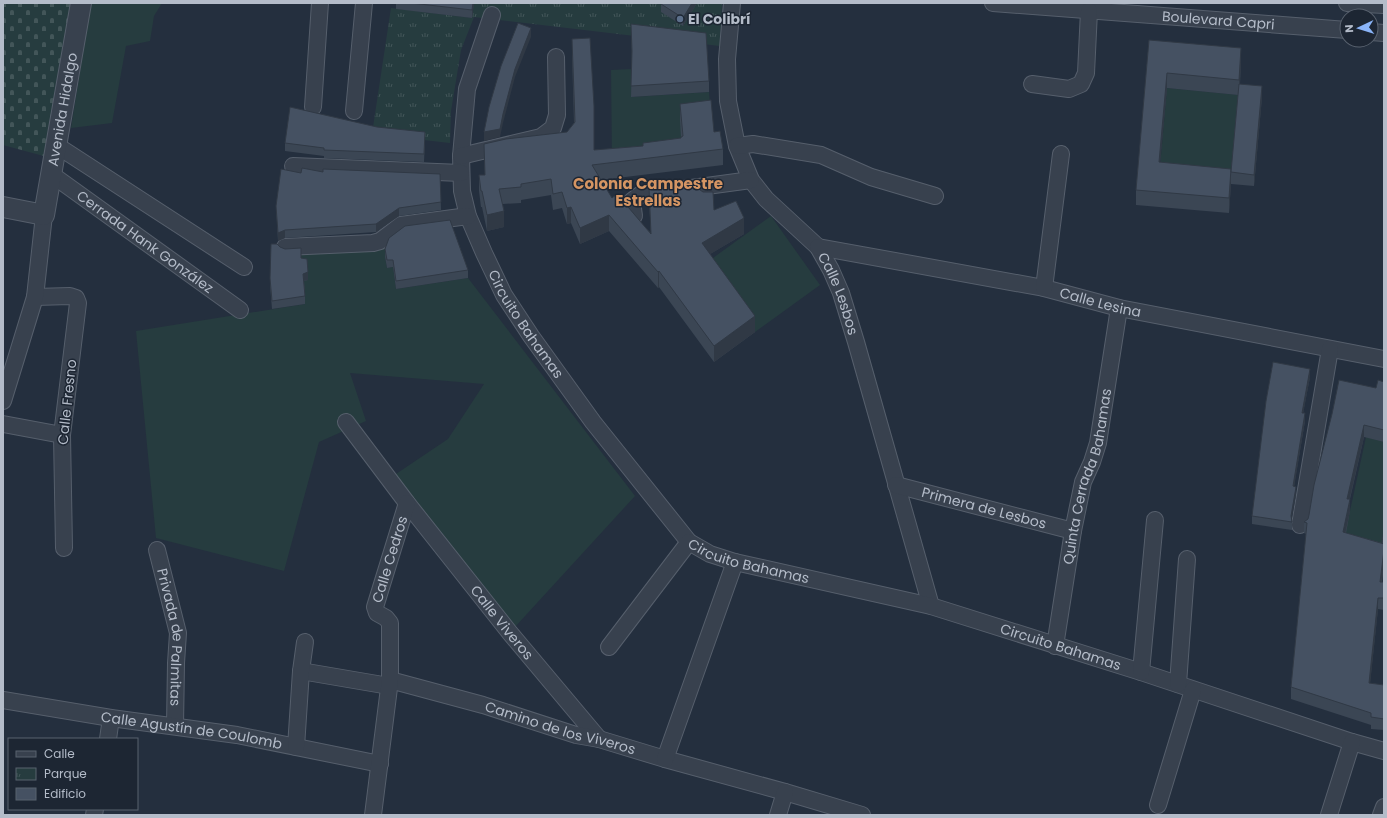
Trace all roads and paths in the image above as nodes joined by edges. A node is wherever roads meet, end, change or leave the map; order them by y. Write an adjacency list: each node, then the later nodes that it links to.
1 (81, 3): 15 (street, Avenida Hidalgo)
2 (320, 3): 13 (street)
3 (364, 3): 14 (street)
4 (732, 3): 16 (street, Calle Lesbos)
5 (993, 3): 8 (street, Boulevard Capri)
6 (1347, 3): 7 (street)
7 (1379, 4)
8 (1090, 11): 10 (street, Boulevard Capri); 12 (street)
9 (492, 16): 18 (street, Circuito Bahamas)
10 (1339, 29)
11 (556, 58): 18 (street)
12 (1032, 84)
13 (313, 107)
14 (354, 111)
15 (56, 145): 21 (street, Avenida Hidalgo); 30 (street)
16 (737, 146): 22 (street, Calle Lesbos); 23 (street)
17 (1061, 154): 31 (street)
18 (461, 156): 20 (street, Circuito Bahamas)
19 (293, 166): 20 (street)
20 (461, 173): 26 (street, Circuito Bahamas)
21 (51, 174): 25 (street, Avenida Hidalgo); 34 (street, Cerrada Hank González)
22 (751, 180): 27 (street); 29 (street, Calle Lesbos)
23 (935, 196)
24 (3, 208): 25 (street)
25 (44, 215): 32 (street)
26 (468, 216): 28 (street); 46 (street, Circuito Bahamas)
27 (634, 216)
28 (285, 247)
29 (818, 247): 31 (street, Calle Lesina); 41 (street, Calle Lesbos)
30 (244, 267)
31 (1044, 288): 33 (street, Calle Lesina)
32 (35, 297): 37 (street); 40 (street, Calle Fresno)
33 (1119, 308): 35 (street, Calle Lesina); 45 (street, Quinta Cerrada Bahamas)
34 (240, 310)
35 (1330, 348): 36 (street, Calle Lesina); 44 (street)
36 (1384, 359)
37 (3, 401)
38 (346, 422): 42 (street, Calle Viveros)
39 (3, 424): 40 (street)
40 (62, 435): 47 (street, Calle Fresno)
41 (896, 485): 45 (street, Primera de Lesbos); 51 (street, Calle Lesbos)
42 (407, 503): 57 (street, Calle Cedros); 64 (street, Calle Viveros)
43 (1155, 520): 56 (street)
44 (1300, 525)
45 (1073, 531): 53 (street, Quinta Cerrada Bahamas)
46 (689, 542): 50 (street, Circuito Bahamas); 54 (street)
47 (64, 548)
48 (157, 550): 62 (street, Privada de Palmitas)
49 (1187, 559): 58 (street)
50 (735, 562): 51 (street, Circuito Bahamas); 68 (street)
51 (931, 606): 53 (street, Circuito Bahamas)
52 (305, 642): 55 (street)
53 (1055, 646): 56 (street, Circuito Bahamas)
54 (608, 647)
55 (301, 671): 57 (street, Camino de los Viveros); 66 (street)
56 (1141, 672): 58 (street, Circuito Bahamas)
57 (390, 683): 64 (street, Camino de los Viveros); 69 (street)
58 (1178, 684): 59 (street, Circuito Bahamas)
59 (1194, 690): 65 (street, Circuito Bahamas); 71 (street)
60 (3, 700): 61 (street, Calle Agustín de Coulomb)
61 (111, 718): 62 (street, Calle Agustín de Coulomb); 63 (street)
62 (175, 726): 66 (street, Calle Agustín de Coulomb)
63 (108, 738)
64 (599, 739): 68 (street, Camino de los Viveros)
65 (1352, 742): 67 (street, Circuito Bahamas); 76 (street)
66 (296, 747): 69 (street, Calle Agustín de Coulomb)
67 (1384, 751)
68 (664, 758): 70 (street, Camino de los Viveros)
69 (380, 764): 73 (street)
70 (785, 792): 74 (street); 75 (street, Camino de los Viveros)
71 (1158, 805)
72 (1384, 807): 77 (street)
73 (373, 815)
74 (778, 815)
75 (862, 815)
76 (1329, 815)
77 (1381, 815)

